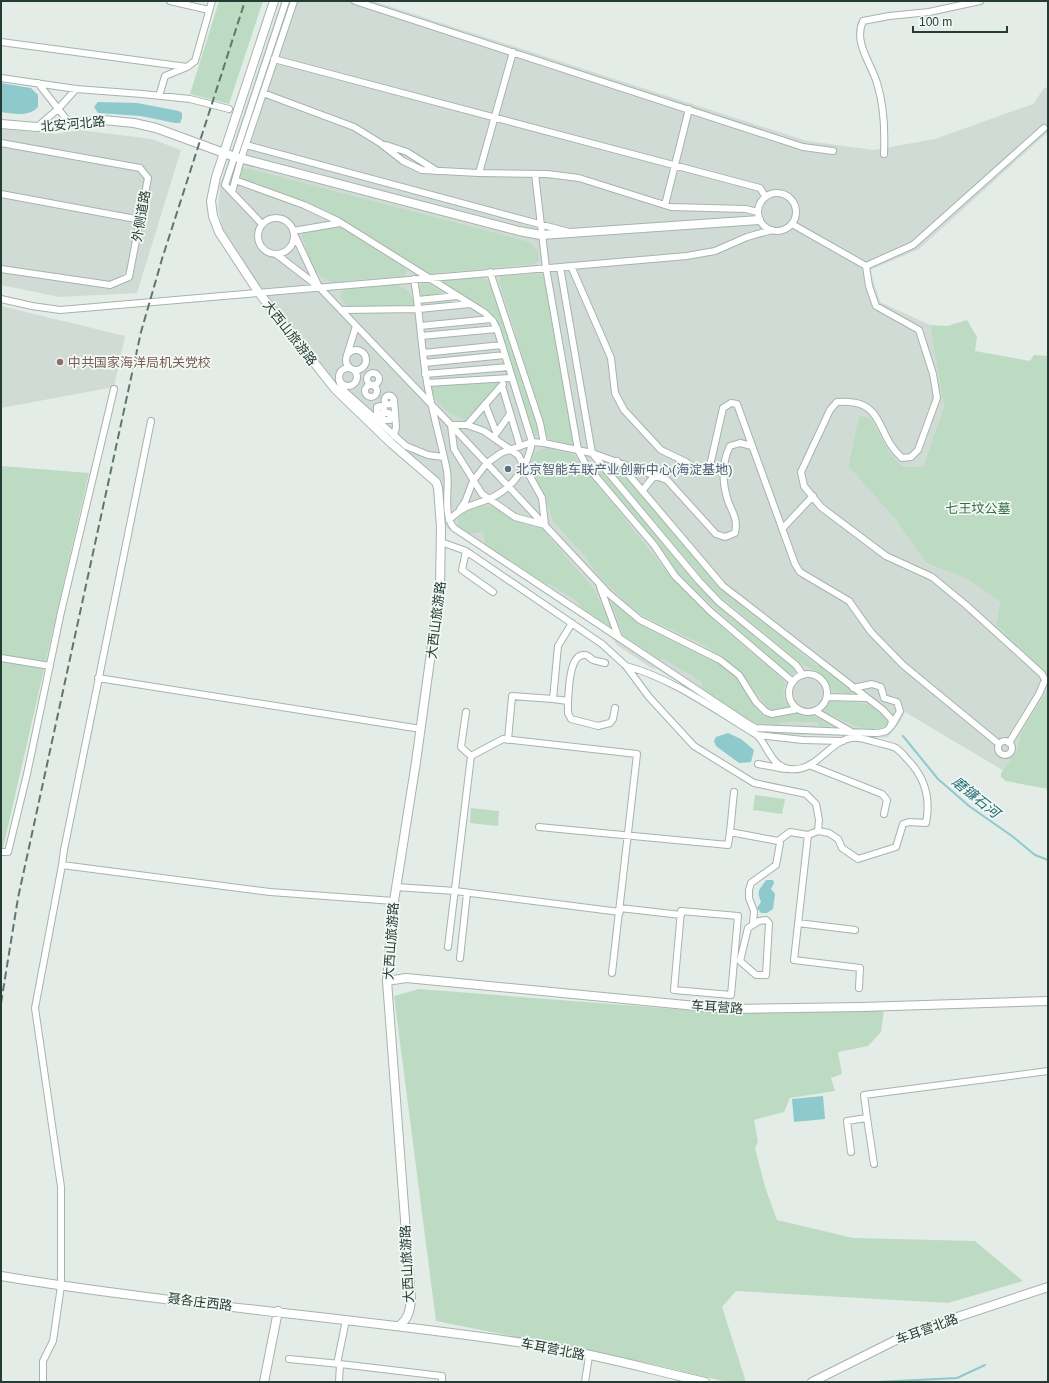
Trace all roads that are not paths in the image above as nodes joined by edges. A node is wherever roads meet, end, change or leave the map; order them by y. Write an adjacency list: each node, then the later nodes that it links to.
1 (170, 1): 8 (street)
2 (212, 1): 8 (street)
3 (274, 1): 31 (street, 大西山旅游路)
4 (286, 1): 22 (street)
5 (294, 1): 11 (street)
6 (355, 1): 10 (street)
7 (980, 1): 32 (street)
8 (209, 10): 12 (street)
9 (1, 42): 12 (street)
10 (513, 52): 20 (street); 23 (street)
11 (274, 60): 16 (street); 23 (street)
12 (187, 67): 17 (street)
13 (1, 78): 14 (street)
14 (38, 83): 15 (street); 18 (street)
15 (76, 90): 17 (street); 18 (street)
16 (263, 93): 29 (street); 35 (street)
17 (159, 96): 19 (street)
18 (58, 109): 25 (street); 26 (street)
19 (229, 109)
20 (689, 109): 30 (street); 34 (street)
21 (240, 112): 22 (street)
22 (250, 114): 33 (street)
23 (494, 118): 34 (street); 35 (street)
24 (1, 124): 26 (street, 北安河北路)
25 (70, 124): 26 (street, 北安河北路); 31 (street, 北安河北路)
26 (37, 127)
27 (1044, 128): 55 (street)
28 (1, 143): 43 (street, 外侧道路)
29 (246, 145): 33 (street); 46 (street)
30 (833, 151)
31 (224, 153): 33 (street, 北安河北路); 62 (street, 大西山旅游路)
32 (884, 154)
33 (238, 158): 37 (street); 38 (street); 51 (street, 北安河北路)
34 (674, 165): 40 (street); 41 (street)
35 (479, 173): 36 (street)
36 (535, 174): 41 (street); 46 (street)
37 (235, 180): 38 (street); 44 (street)
38 (232, 192): 45 (street)
39 (1, 194): 43 (street)
40 (766, 196): 42 (street); 47 (street)
41 (665, 205): 42 (street)
42 (758, 216): 48 (street); 50 (street, 北安河北路)
43 (141, 220): 57 (street, 外侧道路)
44 (340, 223): 49 (street); 59 (street)
45 (262, 224): 49 (street); 52 (street)
46 (540, 224): 50 (street); 51 (street)
47 (792, 224): 48 (street); 55 (street)
48 (772, 230): 54 (street)
49 (294, 232): 52 (street); 61 (street)
50 (571, 232): 51 (street, 北安河北路)
51 (541, 235): 56 (street)
52 (276, 254): 61 (street)
53 (560, 266): 54 (street); 56 (street); 108 (street)
54 (571, 266): 105 (street)
55 (866, 266): 119 (street)
56 (546, 268): 58 (street); 107 (street)
57 (1, 269)
58 (490, 272): 59 (street); 103 (street)
59 (427, 277): 60 (street); 63 (street)
60 (414, 279): 61 (street); 65 (street)
61 (319, 287): 62 (street); 68 (street)
62 (258, 293): 64 (street); 125 (street, 大西山旅游路)
63 (457, 296): 65 (street); 66 (street)
64 (1, 299)
65 (418, 300): 67 (street)
66 (470, 304): 67 (street); 69 (street)
67 (419, 309): 68 (street); 71 (street)
68 (341, 310): 70 (street)
69 (491, 319): 71 (street); 72 (street)
70 (356, 326): 77 (street); 91 (street)
71 (420, 326): 73 (street)
72 (497, 329): 73 (street); 74 (street)
73 (421, 336): 75 (street)
74 (502, 345): 75 (street); 76 (street)
75 (423, 353): 78 (street)
76 (505, 355): 78 (street); 79 (street)
77 (347, 356): 80 (street); 80 (street)
78 (424, 363): 81 (street)
79 (509, 367): 81 (street); 82 (street)
80 (352, 369): 83 (street); 83 (street)
81 (425, 374): 84 (street)
82 (510, 378): 84 (street); 85 (street); 102 (street)
83 (339, 380): 93 (street)
84 (427, 383): 91 (street)
85 (502, 386): 87 (street); 89 (street)
86 (114, 389): 133 (street)
87 (494, 394): 89 (street); 92 (street)
88 (375, 397): 88 (street); 93 (street)
89 (505, 398): 95 (street)
90 (394, 400): 101 (street)
91 (430, 404): 98 (street); 109 (street)
92 (485, 404): 97 (street); 100 (street)
93 (364, 409): 99 (street)
94 (383, 413): 99 (street)
95 (510, 414): 100 (street); 104 (street)
96 (151, 421): 136 (street)
97 (467, 424): 98 (street); 100 (street)
98 (451, 425): 111 (street); 116 (street)
99 (383, 426): 101 (street)
100 (494, 435): 106 (street)
101 (394, 436): 109 (street)
102 (532, 442): 103 (street); 104 (street); 113 (street)
103 (544, 443): 107 (street)
104 (520, 446): 106 (street)
105 (752, 446): 115 (street); 124 (street)
106 (510, 450): 111 (street); 113 (street)
107 (578, 450): 108 (street); 114 (street)
108 (592, 453): 110 (street); 112 (street)
109 (443, 456): 122 (street)
110 (617, 461): 115 (street); 118 (street)
111 (487, 463): 116 (street); 117 (street)
112 (603, 466): 114 (street); 135 (street)
113 (524, 468): 117 (street); 123 (street)
114 (592, 472): 137 (street)
115 (655, 475): 118 (street)
116 (472, 481): 120 (street); 121 (street)
117 (508, 486): 120 (street); 123 (street)
118 (642, 491): 138 (street)
119 (813, 496): 124 (street); 153 (street)
120 (488, 498): 121 (street); 123 (street)
121 (457, 512): 122 (street)
122 (450, 520): 130 (street)
123 (545, 525): 127 (street)
124 (782, 529): 154 (street)
125 (441, 542): 126 (street); 148 (street, 大西山旅游路)
126 (466, 551): 128 (street); 129 (street)
127 (599, 584): 130 (street); 144 (street)
128 (493, 592)
129 (572, 623): 134 (street); 141 (street)
130 (619, 638): 149 (street)
131 (1, 658): 133 (street)
132 (605, 663): 142 (street)
133 (50, 666): 167 (street)
134 (626, 666): 150 (street); 162 (street)
135 (803, 674): 137 (street); 139 (street)
136 (98, 678): 148 (street); 168 (street)
137 (792, 682): 144 (street)
138 (853, 688): 140 (street); 147 (street)
139 (827, 697): 140 (street); 145 (street)
140 (866, 698): 147 (street)
141 (553, 699): 142 (street); 151 (street)
142 (568, 701): 143 (street)
143 (615, 708)
144 (798, 709): 145 (street)
145 (815, 711): 149 (street)
146 (466, 712): 155 (street)
147 (890, 728): 149 (street)
148 (421, 729): 169 (street, 大西山旅游路)
149 (852, 731)
150 (757, 735): 152 (street); 158 (street)
151 (508, 740): 155 (street); 165 (street)
152 (843, 741): 157 (street); 162 (street)
153 (1009, 743): 154 (street); 154 (street)
154 (999, 744)
155 (471, 756): 170 (street)
156 (758, 764): 158 (street)
157 (809, 765): 158 (street); 160 (street)
158 (789, 769)
159 (734, 792): 163 (street)
160 (884, 814)
161 (539, 827): 165 (street)
162 (818, 831): 164 (street)
163 (730, 832): 165 (street); 166 (street)
164 (808, 835): 166 (street); 175 (street)
165 (628, 836): 173 (street)
166 (778, 841): 176 (street)
167 (1, 852)
168 (62, 865): 172 (street); 189 (street)
169 (396, 887): 170 (street); 172 (street, 大西山旅游路)
170 (455, 891): 171 (street); 178 (street)
171 (467, 893): 173 (street); 179 (street)
172 (394, 901): 181 (street, 大西山旅游路)
173 (620, 910): 174 (street); 180 (street)
174 (681, 915): 174 (street)
175 (798, 923): 177 (street); 182 (street)
176 (753, 924): 176 (street)
177 (855, 930)
178 (448, 947)
179 (460, 958)
180 (612, 973)
181 (387, 981): 183 (street, 车耳营路); 193 (street, 大西山旅游路)
182 (859, 988)
183 (1048, 1001)
184 (1048, 1071): 185 (street)
185 (867, 1118): 186 (street); 187 (street)
186 (851, 1152)
187 (874, 1164)
188 (1, 1276): 189 (street, 聂各庄西路)
189 (61, 1286): 191 (street, 聂各庄西路); 197 (street)
190 (1048, 1287): 203 (street, 车耳营北路)
191 (278, 1311): 192 (street, 聂各庄西路); 198 (street)
192 (346, 1320): 193 (street, 聂各庄西路); 196 (street)
193 (399, 1326): 194 (street, 车耳营北路)
194 (589, 1356): 201 (street); 202 (street, 车耳营北路)
195 (289, 1359): 196 (street)
196 (339, 1364): 199 (street); 200 (street)
197 (43, 1382)
198 (264, 1382)
199 (338, 1382)
200 (442, 1382)
201 (585, 1382)
202 (705, 1382)
203 (812, 1382)

